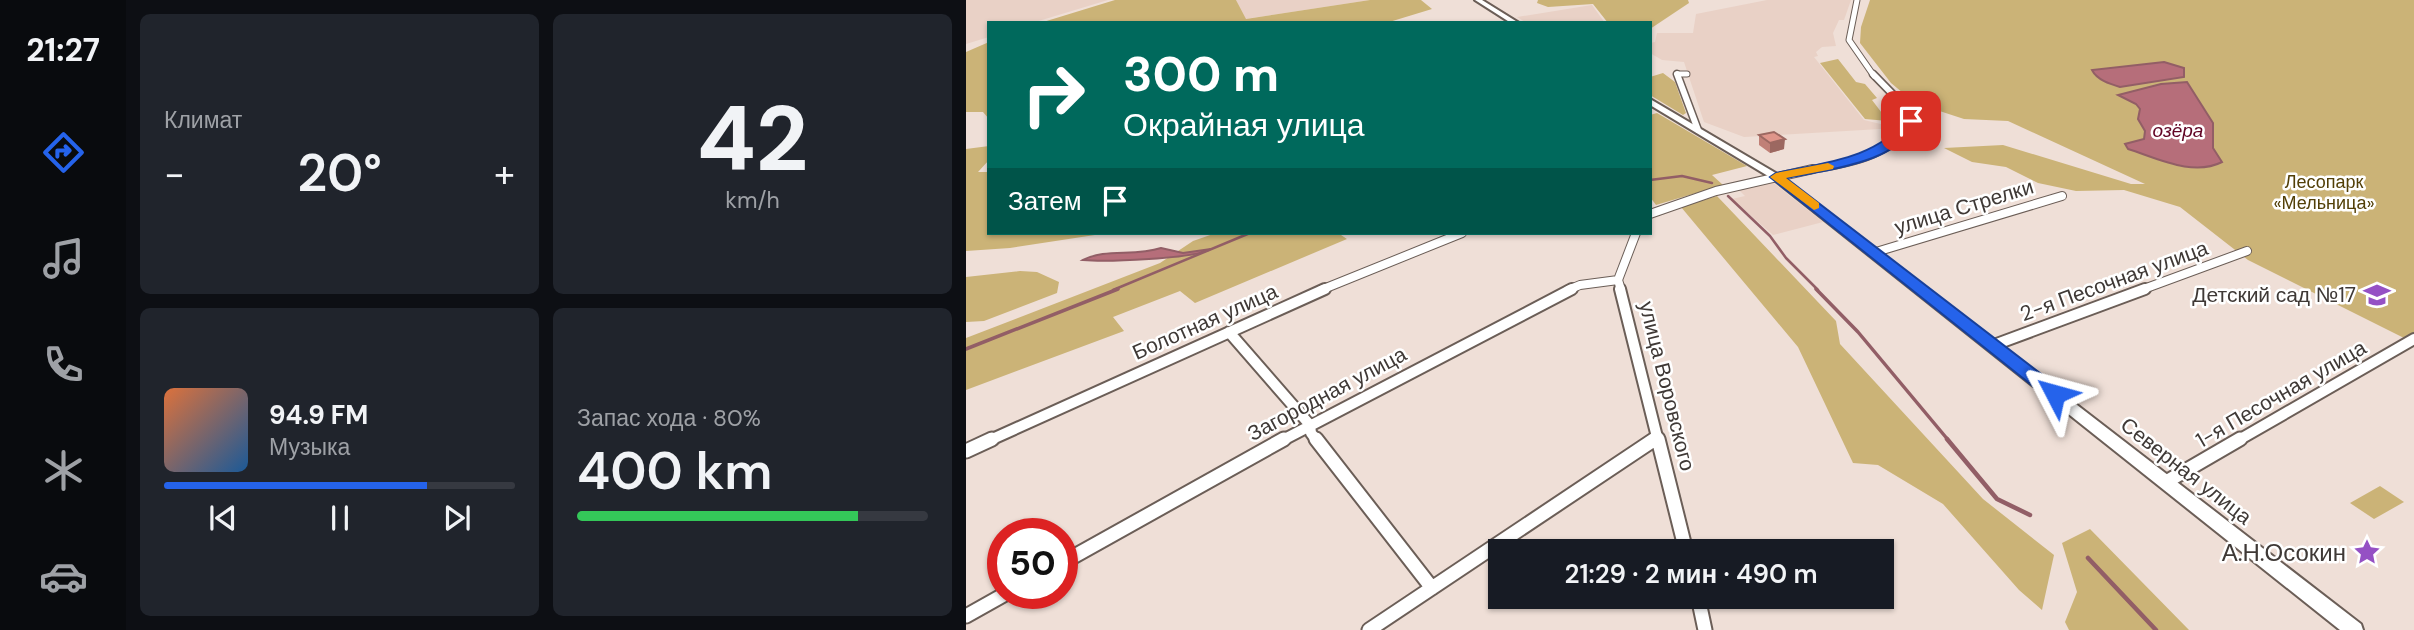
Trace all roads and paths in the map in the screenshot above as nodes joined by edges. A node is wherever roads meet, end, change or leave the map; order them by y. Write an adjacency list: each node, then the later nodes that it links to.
1 (1478, 0): 3 (main road)
2 (1857, 0): 7 (street)
3 (1513, 21)
4 (1687, 74): 6 (street)
5 (1652, 102): 6 (main road, Северная улица)
6 (1698, 130): 7 (main road, Северная улица)
7 (1776, 177): 9 (street); 13 (main road, Северная улица)
8 (2062, 196): 13 (street, улица Стрелки)
9 (1652, 213)
10 (1457, 235): 15 (street, Болотная улица)
11 (1635, 235): 14 (street, улица Воровского)
12 (2247, 251): 17 (street, 2-я Песочная улица)
13 (1875, 252): 17 (main road, Северная улица)
14 (1618, 280): 18 (street, Загородная улица); 19 (street, улица Воровского)
15 (1229, 332): 18 (street); 20 (street, Болотная улица)
16 (2414, 339): 21 (street, 1-я Песочная улица)
17 (1994, 345): 21 (main road, Северная улица)
18 (1310, 425): 23 (street, Загородная улица); 24 (street)
19 (1658, 437): 22 (street, улица Воровского); 24 (street)
20 (966, 451)
21 (2166, 482): 30 (main road, Северная улица)
22 (1683, 539)
23 (1078, 554)
24 (1432, 588): 28 (street)
25 (987, 604): 27 (street)
26 (1701, 609): 29 (street)
27 (966, 616)
28 (1369, 630)
29 (1706, 630)
30 (2354, 630)

